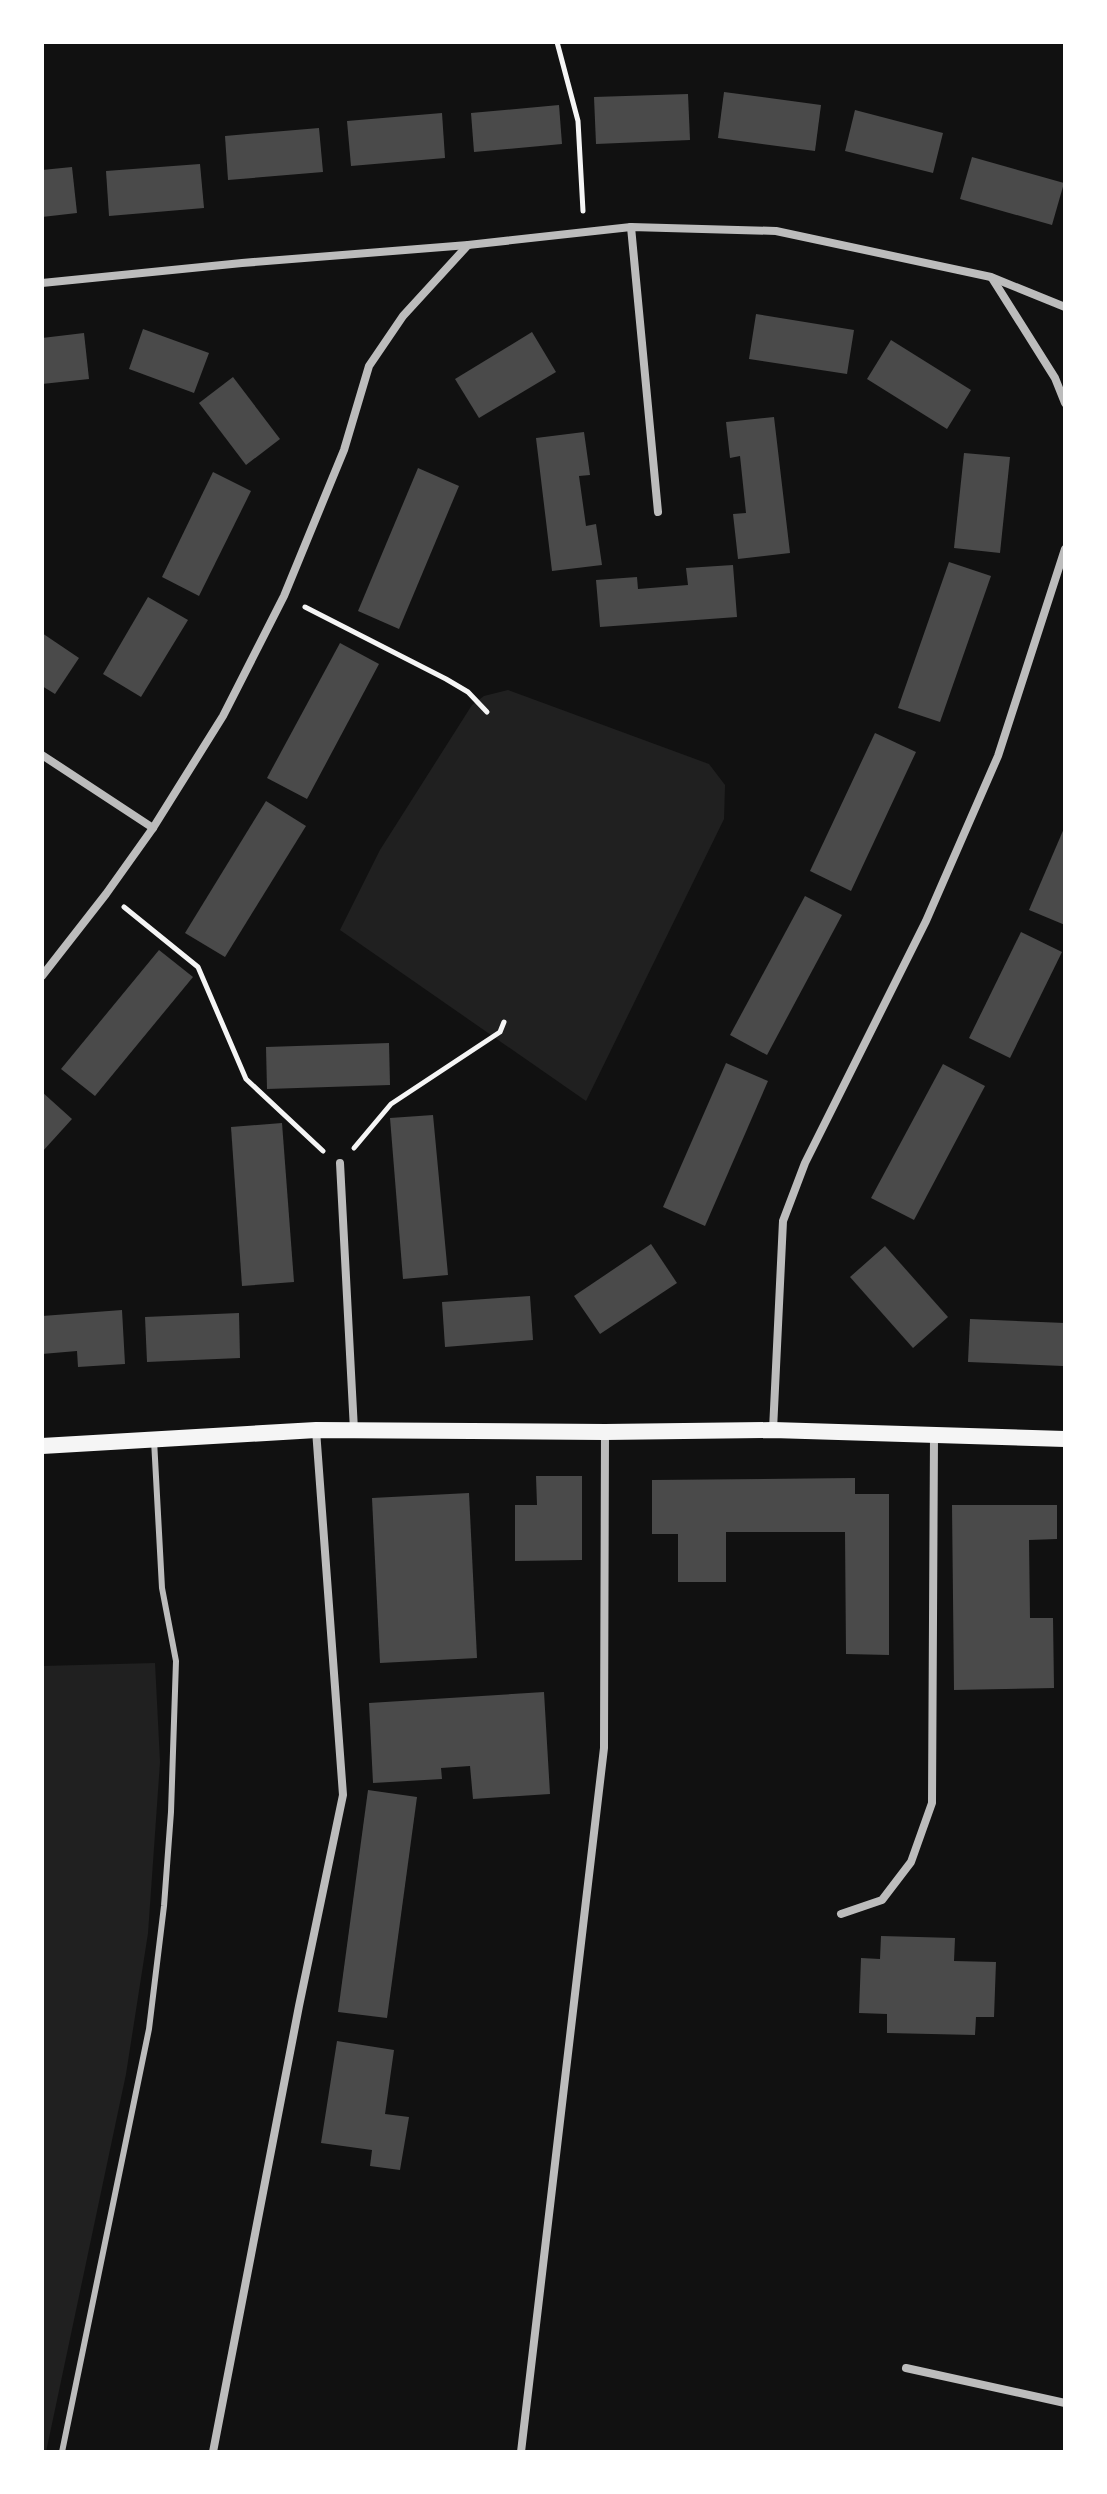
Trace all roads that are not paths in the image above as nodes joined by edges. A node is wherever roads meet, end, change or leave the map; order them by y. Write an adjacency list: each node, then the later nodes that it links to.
1 (631, 227): 2 (street); 3 (street); 7 (street)
2 (468, 245): 4 (street); 10 (street)
3 (991, 277): 5 (street); 6 (street)
4 (42, 283)
5 (1065, 307)
6 (1065, 403)
7 (658, 512)
8 (1065, 549): 15 (street)
9 (42, 755): 10 (street)
10 (153, 828): 11 (street)
11 (42, 976)
12 (340, 1163): 14 (street)
13 (316, 1430): 14 (main road); 19 (main road); 25 (street)
14 (354, 1430): 16 (main road)
15 (773, 1430): 16 (main road); 17 (main road)
16 (605, 1432): 26 (street)
17 (934, 1436): 18 (main road); 21 (street)
18 (1065, 1439)
19 (154, 1440): 20 (main road); 24 (lane)
20 (42, 1446)
21 (841, 1914)
22 (906, 2368): 23 (street)
23 (1065, 2403)
24 (62, 2452)
25 (213, 2452)
26 (521, 2452)

